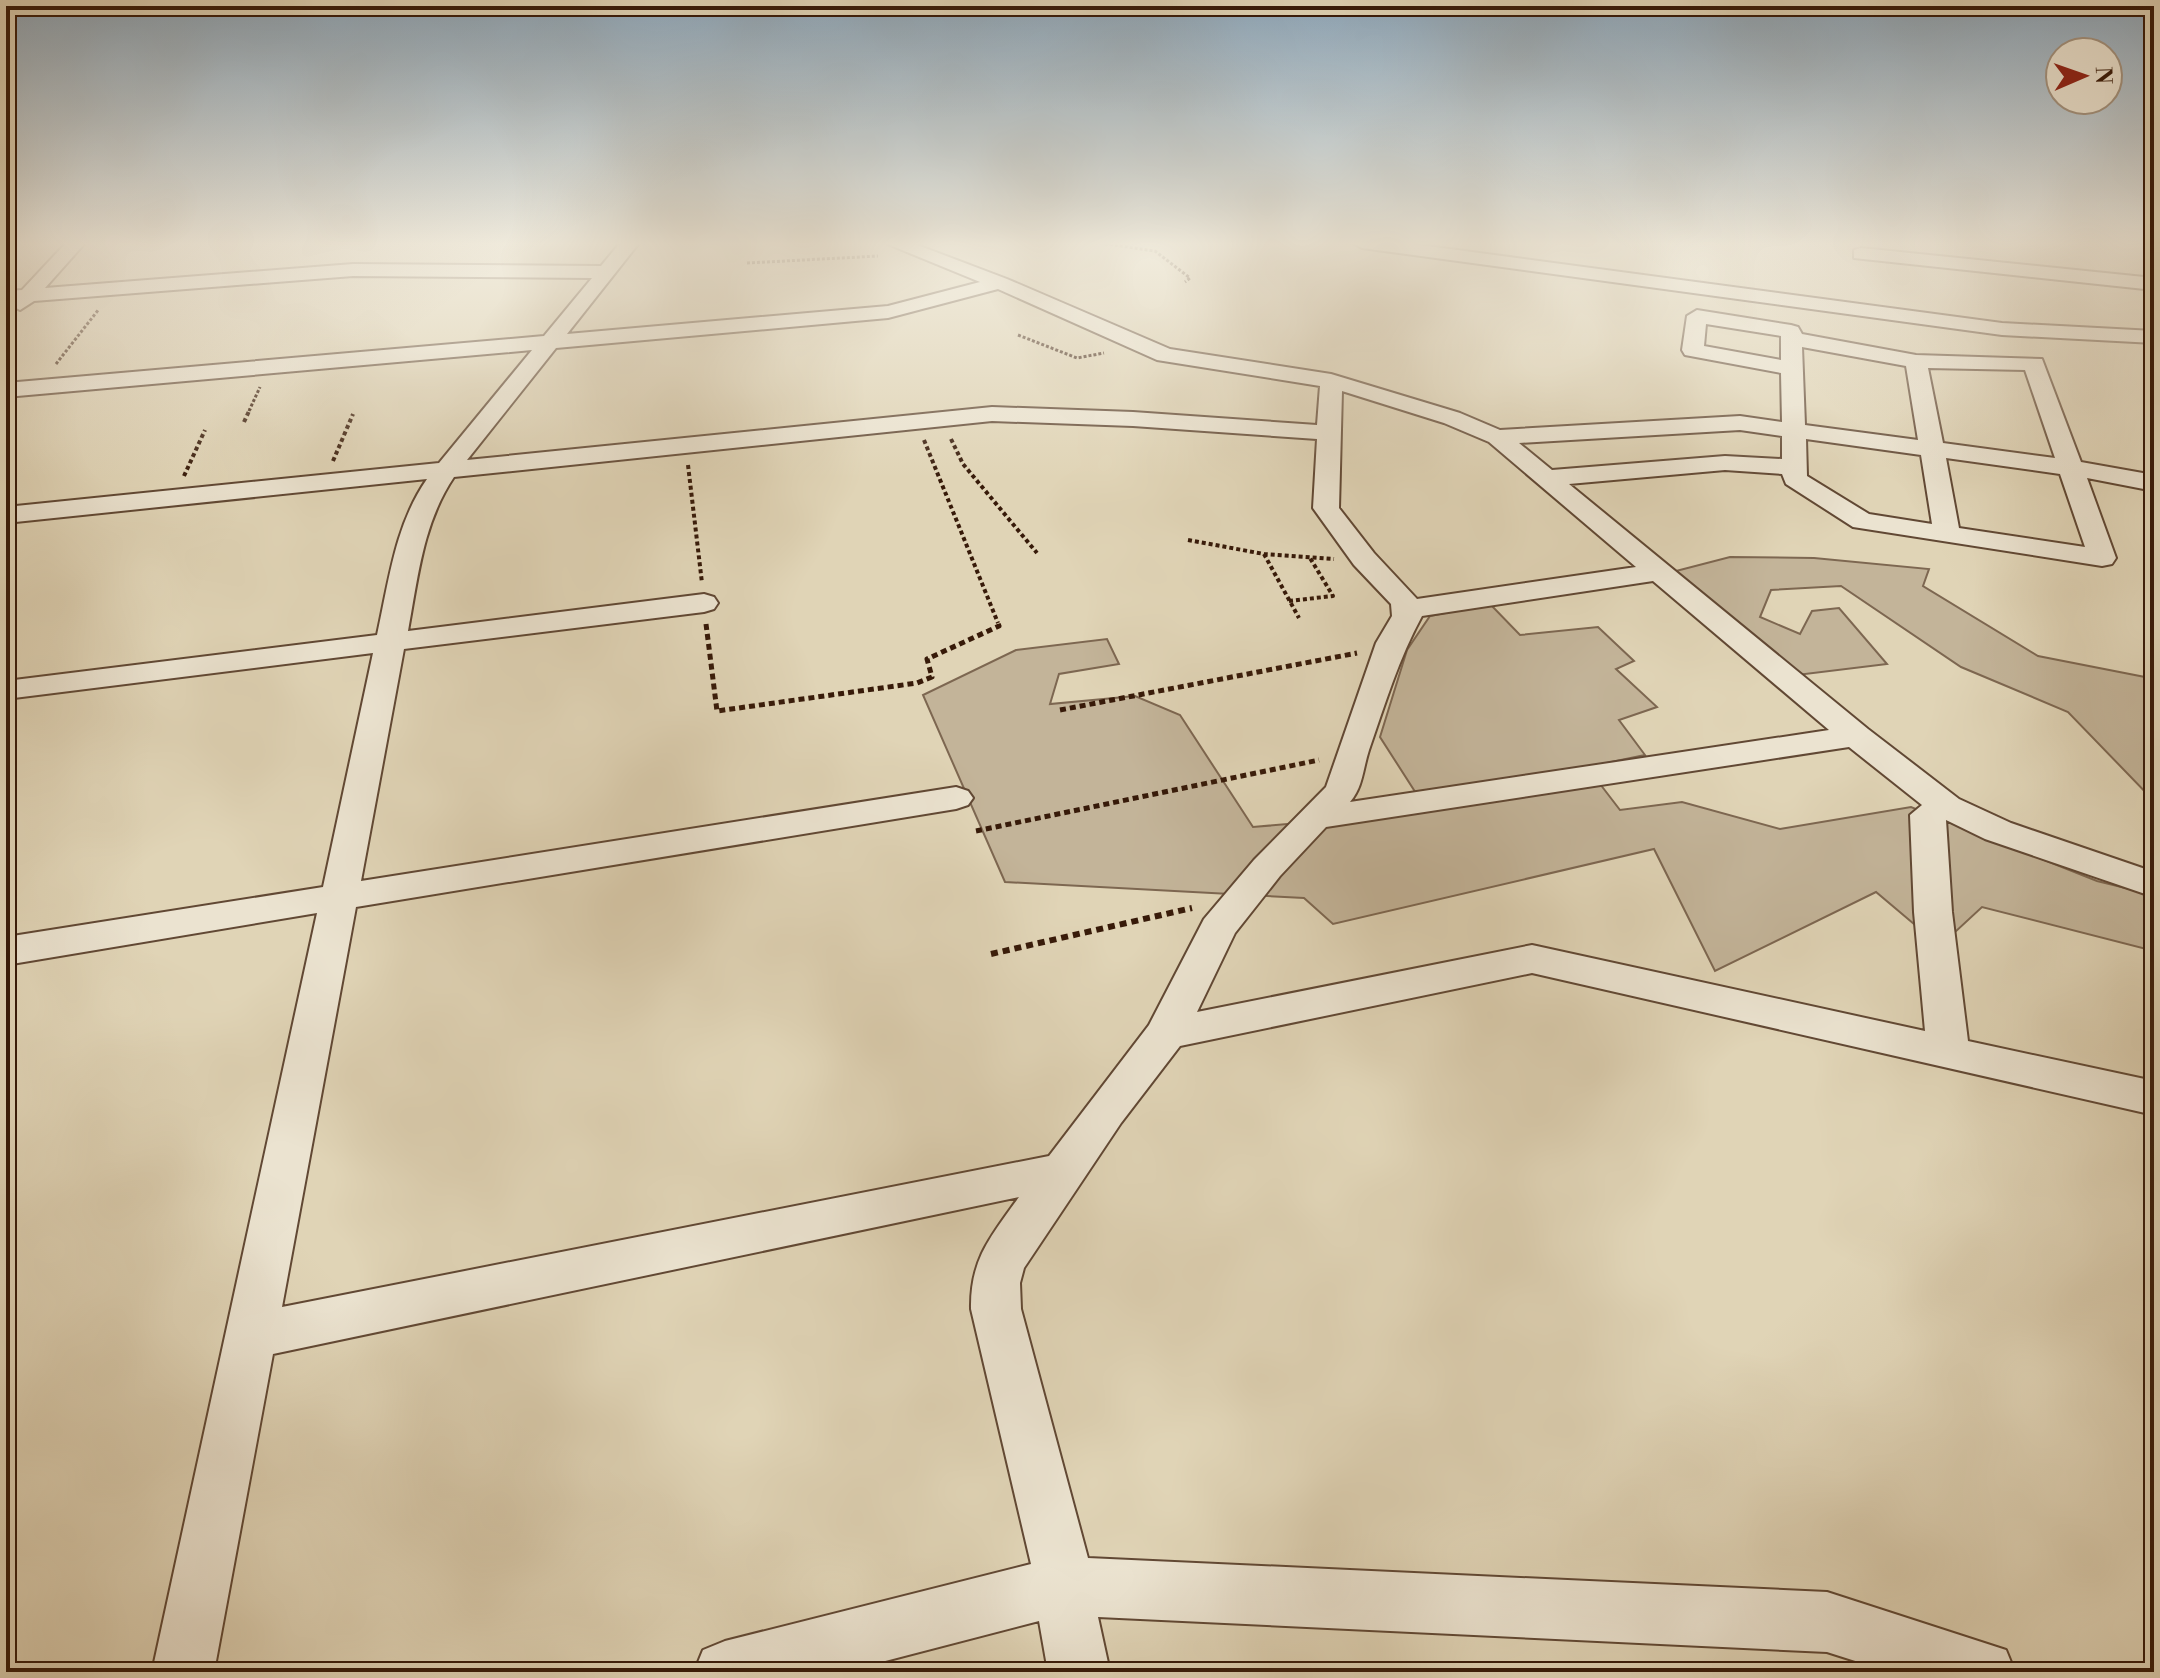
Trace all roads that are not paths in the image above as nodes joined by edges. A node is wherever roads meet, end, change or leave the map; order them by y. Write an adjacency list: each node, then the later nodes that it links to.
1 (565, 321): 9 (street)
2 (783, 321): 9 (street)
3 (1087, 321): 12 (street)
4 (1696, 321): 11 (street)
5 (1730, 321): 8 (street)
6 (1947, 321): 7 (street)
7 (2154, 337)
8 (1792, 339): 10 (street); 11 (street)
9 (548, 342): 13 (street); 20 (street)
10 (1916, 361): 17 (street); 19 (street)
11 (1793, 369): 14 (street)
12 (1331, 381): 15 (street); 16 (street)
13 (17, 389)
14 (1794, 430): 16 (street); 17 (street); 18 (street)
15 (1328, 433): 20 (street); 27 (street)
16 (1497, 437): 21 (street)
17 (1930, 449): 19 (street); 24 (street)
18 (1795, 467): 21 (street); 24 (street)
19 (2072, 468): 22 (street); 24 (street)
20 (447, 469): 23 (street); 28 (street)
21 (1546, 478): 25 (street)
22 (2154, 483)
23 (6, 515)
24 (1947, 534)
25 (1656, 572): 27 (street); 30 (street)
26 (704, 603): 28 (street)
27 (1408, 609): 33 (street)
28 (392, 641): 29 (street); 35 (street)
29 (6, 690)
30 (1856, 736): 32 (street); 33 (street)
31 (956, 798): 35 (street)
32 (1947, 807): 34 (street); 38 (street)
33 (1315, 818): 37 (street)
34 (2154, 885)
35 (340, 900): 36 (street); 41 (street)
36 (6, 951)
37 (1166, 1034): 38 (street); 40 (street)
38 (1948, 1051): 39 (street)
39 (2154, 1098)
40 (1063, 1174): 41 (street); 42 (street)
41 (250, 1336): 43 (street)
42 (1062, 1586): 44 (street); 45 (street); 46 (street)
43 (183, 1672)
44 (725, 1672)
45 (1079, 1672)
46 (1984, 1672)

